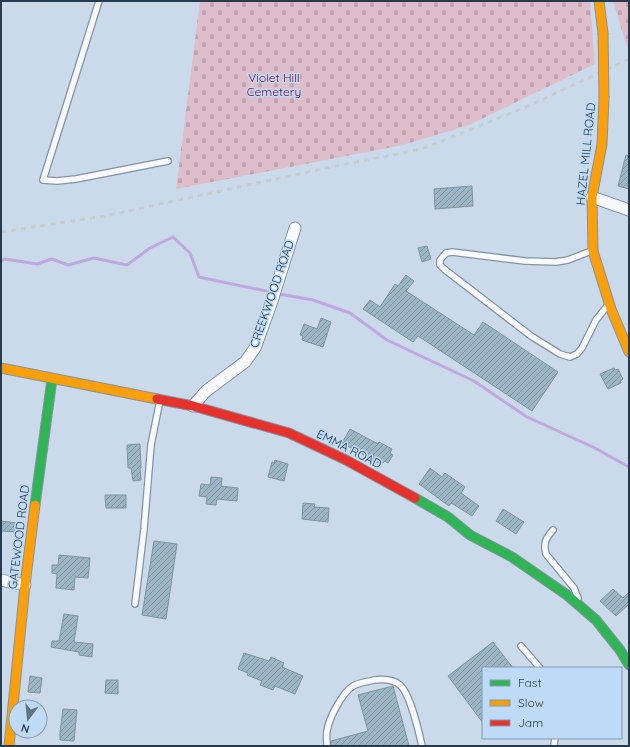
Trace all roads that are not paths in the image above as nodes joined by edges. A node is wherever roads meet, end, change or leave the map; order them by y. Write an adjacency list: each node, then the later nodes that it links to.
1 (99, 1): 3 (lane)
2 (599, 1): 4 (street, HAZEL MILL ROAD, bridge)
3 (168, 160)
4 (592, 197): 5 (street); 7 (street, HAZEL MILL ROAD)
5 (629, 210)
6 (295, 228): 13 (street, CREEKWOOD ROAD)
7 (593, 251): 8 (street, HAZEL MILL ROAD); 8 (lane)
8 (609, 303): 9 (street, HAZEL MILL ROAD)
9 (629, 352)
10 (1, 368): 11 (street, EMMA ROAD)
11 (52, 379): 12 (street, EMMA ROAD); 16 (street, GATEWOOD ROAD)
12 (160, 399): 13 (street, EMMA ROAD); 17 (lane)
13 (193, 406): 18 (street, EMMA ROAD)
14 (553, 530): 18 (lane)
15 (1, 580): 16 (street)
16 (25, 585): 22 (street, GATEWOOD ROAD)
17 (135, 604)
18 (577, 604): 20 (street, EMMA ROAD)
19 (521, 646): 21 (lane)
20 (629, 665)
21 (539, 667)
22 (9, 746)
23 (327, 746): 24 (lane)
24 (422, 746)

